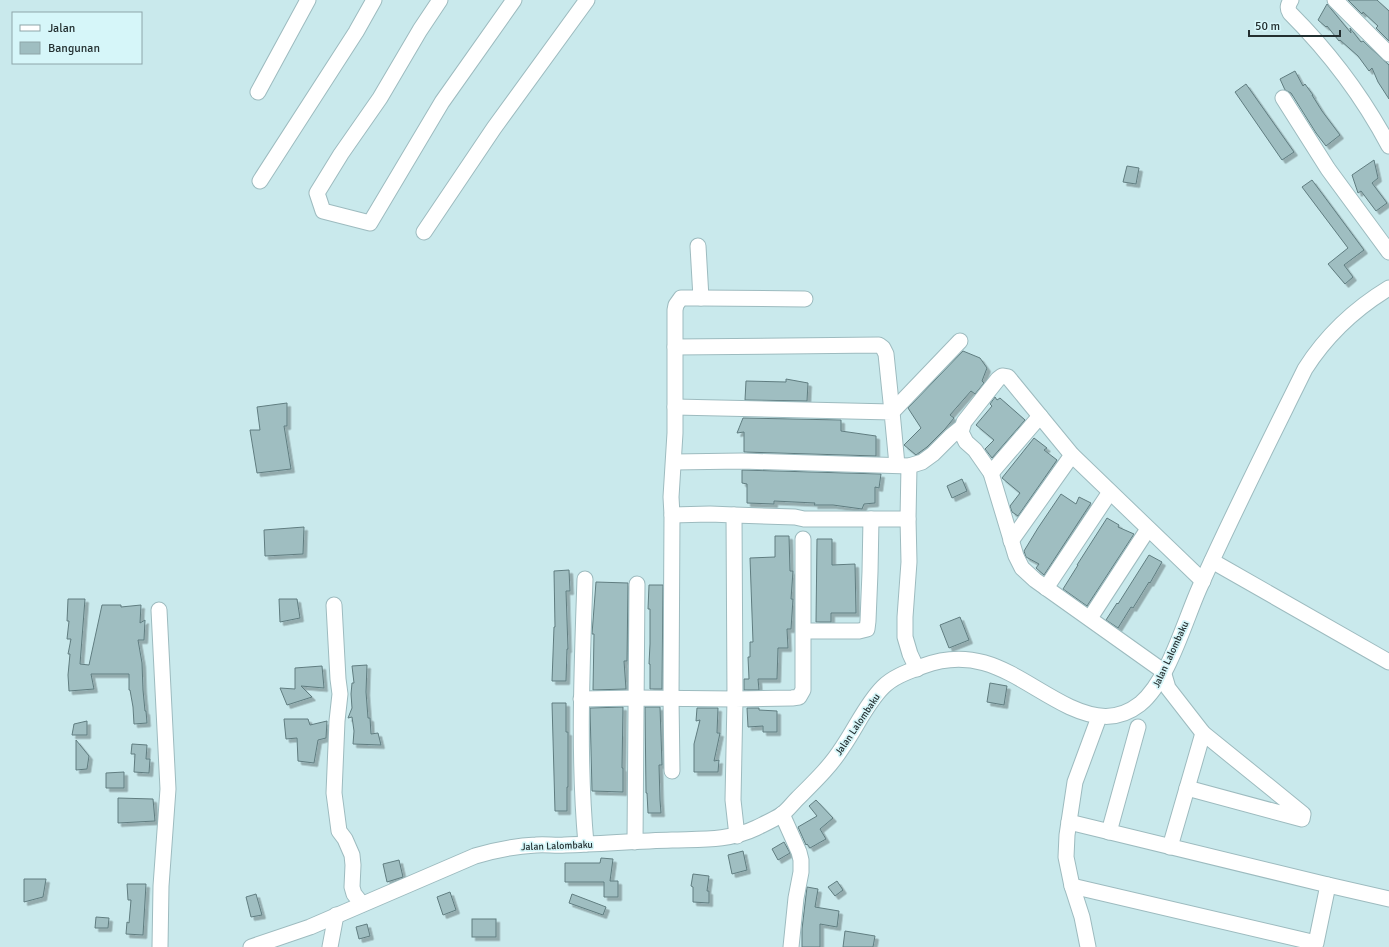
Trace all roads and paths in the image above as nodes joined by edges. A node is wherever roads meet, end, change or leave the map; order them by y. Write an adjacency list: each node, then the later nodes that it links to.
1 (308, 0): 9 (street)
2 (374, 0): 12 (street)
3 (440, 0): 4 (street)
4 (514, 0)
5 (587, 0): 13 (street)
6 (1291, 0): 11 (street)
7 (1335, 0): 8 (street)
8 (1389, 54)
9 (258, 92)
10 (1283, 98): 15 (street)
11 (1389, 146)
12 (260, 181)
13 (424, 232)
14 (698, 246): 17 (street)
15 (1389, 252)
16 (1389, 288): 37 (street, Jalan Lalombaku)
17 (701, 298): 18 (street); 20 (street)
18 (805, 299)
19 (960, 341): 22 (street)
20 (675, 347): 21 (street); 22 (street)
21 (675, 407): 22 (street); 26 (street)
22 (892, 412): 27 (street)
23 (1040, 416): 24 (street); 25 (street); 28 (street)
24 (962, 427): 27 (street); 28 (street)
25 (1072, 455): 29 (street); 36 (street)
26 (674, 462): 27 (street); 30 (street)
27 (903, 466): 32 (street)
28 (992, 473): 36 (street)
29 (1110, 492): 34 (street); 41 (street)
30 (672, 514): 31 (street); 50 (street)
31 (734, 515): 33 (street); 52 (street)
32 (908, 518): 33 (street); 47 (street)
33 (871, 519): 45 (street)
34 (1148, 529): 39 (street); 44 (street)
35 (803, 539): 45 (street)
36 (1011, 541): 41 (street)
37 (1212, 561): 39 (street, Jalan Lalombaku); 46 (street)
38 (585, 579): 51 (street)
39 (1203, 581): 48 (street, Jalan Lalombaku)
40 (637, 584): 49 (street)
41 (1046, 588): 44 (street)
42 (334, 605): 68 (street)
43 (158, 610): 70 (street)
44 (1090, 618): 48 (street)
45 (804, 631): 52 (street)
46 (1389, 662)
47 (917, 669): 53 (street, Jalan Lalombaku); 58 (street, Jalan Lalombaku)
48 (1164, 671): 53 (street, Jalan Lalombaku); 55 (street)
49 (636, 698): 50 (street); 51 (street); 62 (street)
50 (671, 698): 52 (street); 56 (street)
51 (581, 699): 63 (street)
52 (735, 699): 61 (street)
53 (1099, 717): 59 (street)
54 (1138, 726): 60 (street)
55 (1203, 733): 57 (street); 57 (street)
56 (672, 771)
57 (1187, 788): 64 (street)
58 (782, 814): 61 (street, Jalan Lalombaku); 73 (street)
59 (1069, 822): 60 (street); 66 (street)
60 (1109, 832): 64 (street)
61 (738, 836): 62 (street, Jalan Lalombaku)
62 (635, 842): 63 (street, Jalan Lalombaku)
63 (586, 844): 68 (street, Jalan Lalombaku)
64 (1170, 847): 65 (street)
65 (1328, 885): 66 (street); 67 (street)
66 (1072, 886): 74 (street)
67 (1389, 899)
68 (362, 904): 69 (street, Jalan Lalombaku)
69 (336, 915): 71 (street, Jalan Lalombaku); 72 (street)
70 (160, 947)
71 (251, 947)
72 (330, 947)
73 (791, 947)
74 (1088, 947)

